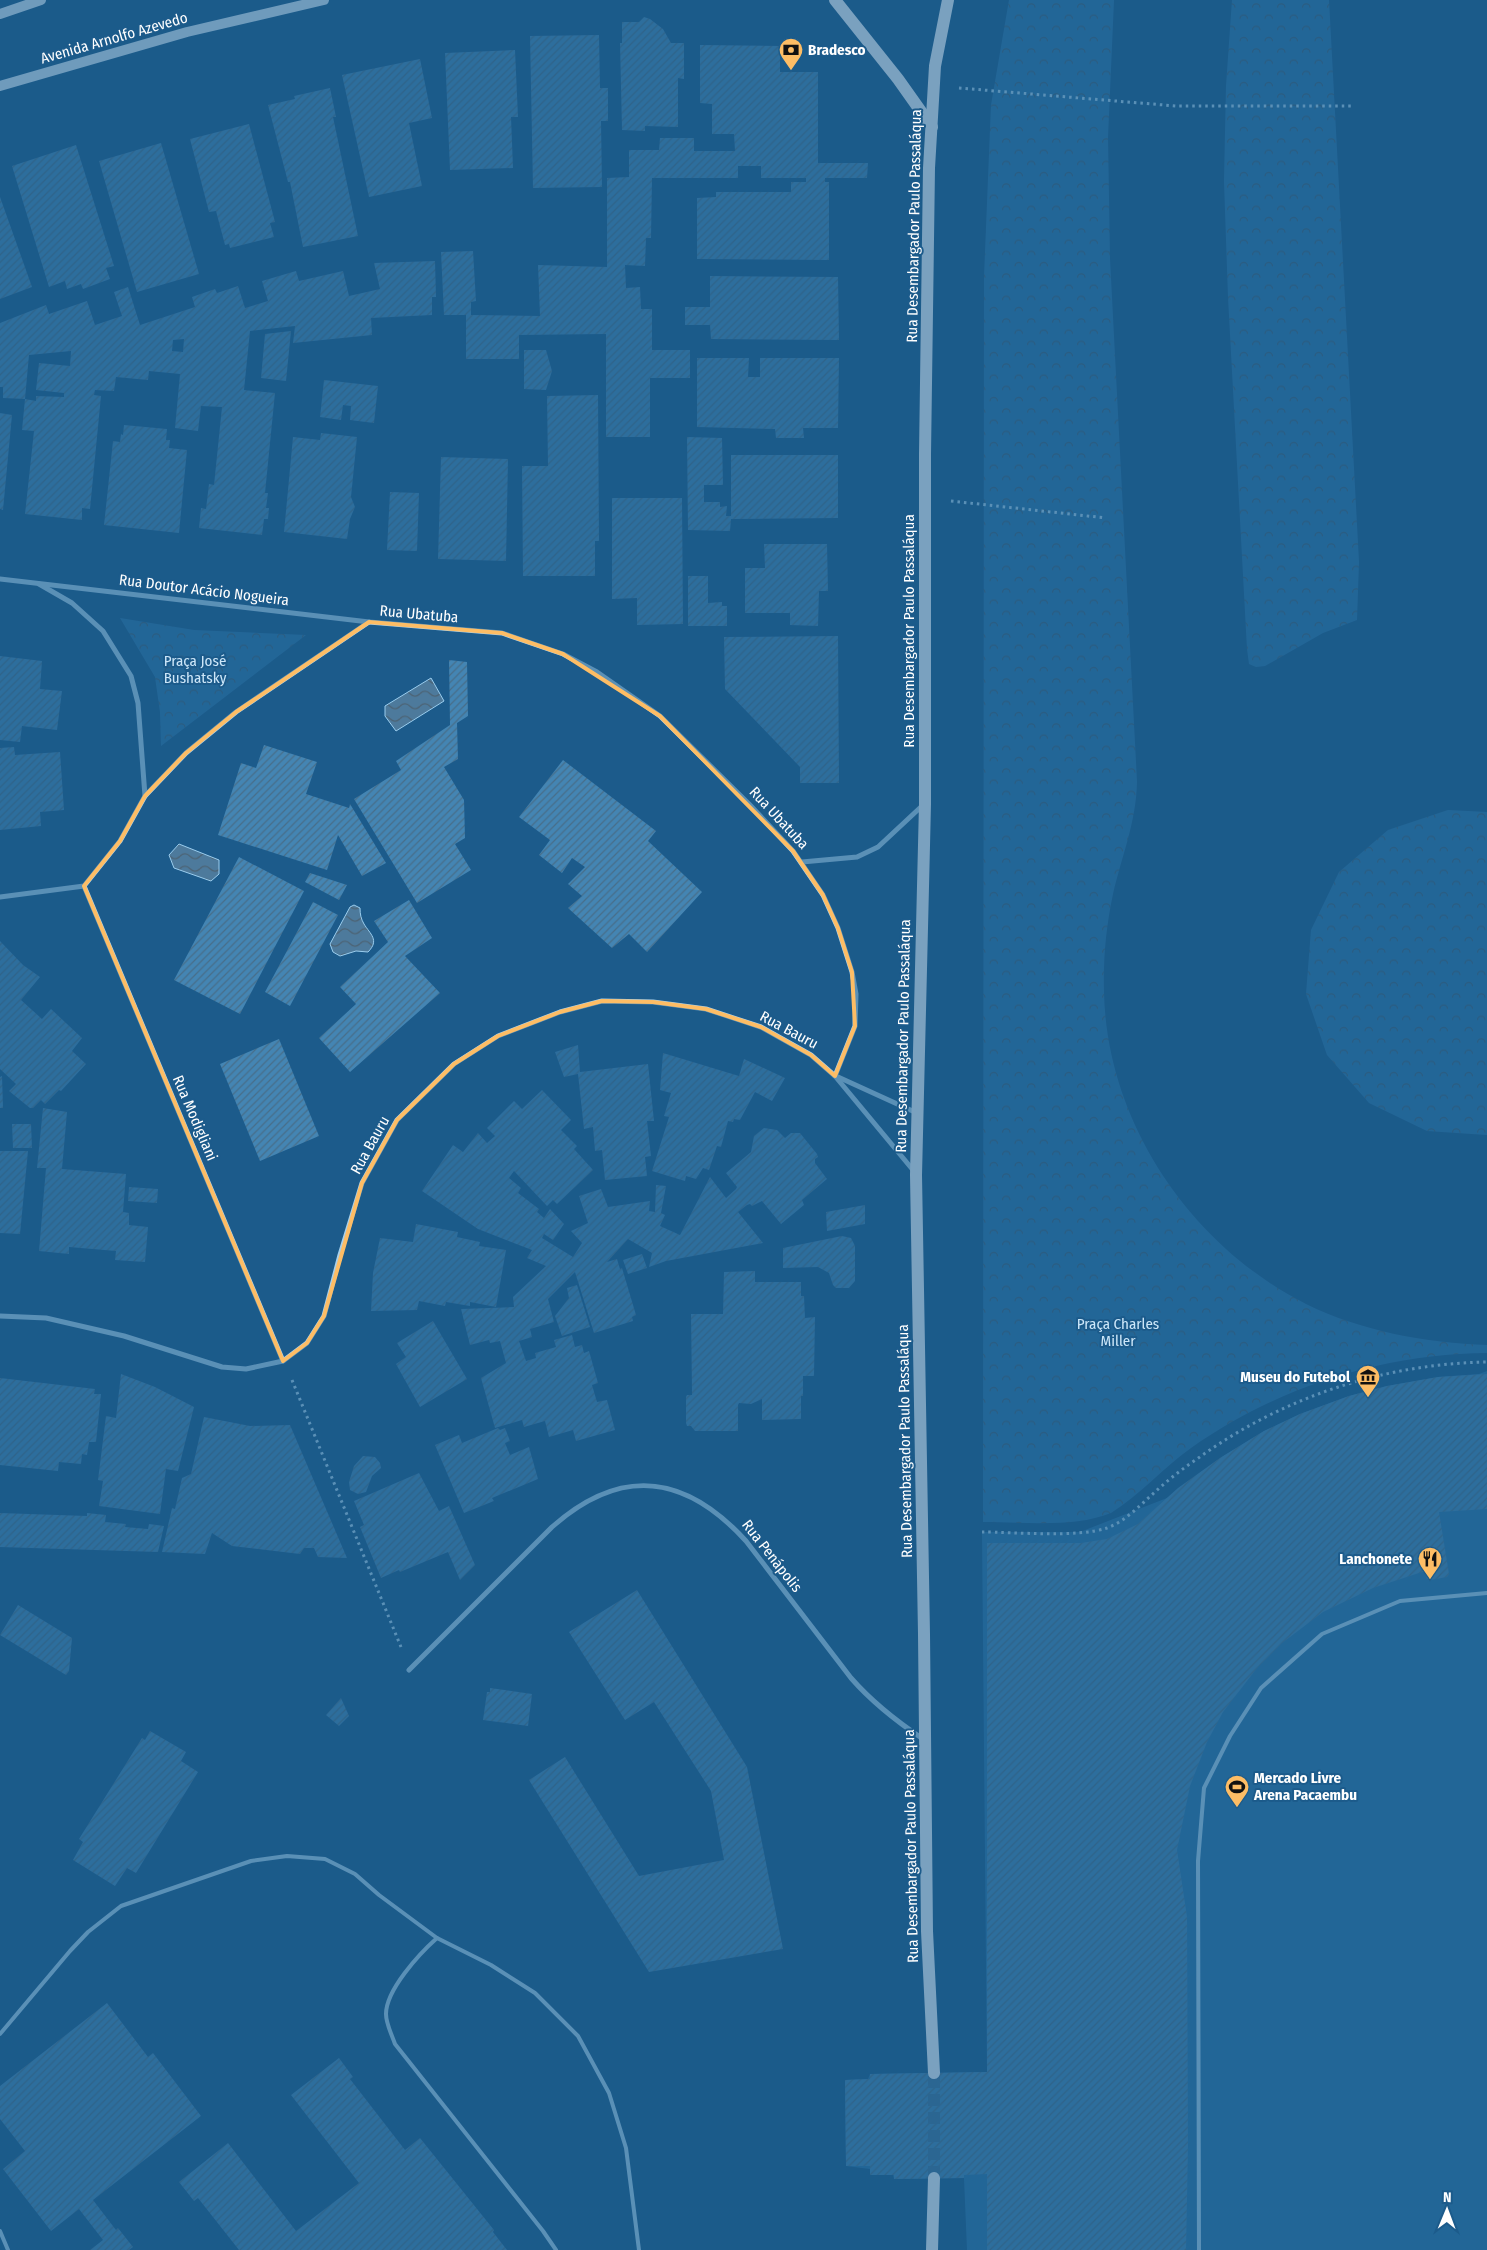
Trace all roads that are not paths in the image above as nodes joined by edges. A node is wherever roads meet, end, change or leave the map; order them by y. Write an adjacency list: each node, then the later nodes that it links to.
1 (41, 0): 5 (main road)
2 (324, 0): 6 (main road, Avenida Arnolfo Azevedo)
3 (835, 0): 7 (main road)
4 (948, 0): 7 (main road, Rua Desembargador Paulo Passaláqua)
5 (0, 14)
6 (0, 86)
7 (932, 127): 12 (main road, Rua Desembargador Paulo Passaláqua)
8 (0, 578): 9 (street, Rua Doutor Acácio Nogueira)
9 (36, 582): 10 (street, Rua Doutor Acácio Nogueira); 11 (street, Rua Doutor Acácio Nogueira)
10 (369, 622): 11 (street, Rua Ubatuba); 13 (street, Rua Ubatuba)
11 (145, 796): 14 (street, Rua Ubatuba)
12 (925, 804): 13 (street, Rua Ubatuba); 17 (main road, Rua Desembargador Paulo Passaláqua)
13 (802, 862): 16 (street, Rua Ubatuba)
14 (84, 886): 15 (street); 20 (street, Rua Modigliani)
15 (0, 897)
16 (835, 1076): 17 (street, Rua Bauru); 18 (street, Rua Bauru); 20 (street, Rua Bauru)
17 (918, 1114): 18 (main road, Rua Desembargador Paulo Passaláqua)
18 (916, 1175): 23 (main road, Rua Desembargador Paulo Passaláqua)
19 (0, 1316): 20 (street, Rua Bauru)
20 (283, 1361)
21 (1487, 1593): 33 (lane)
22 (409, 1670): 23 (street, Rua Penápolis)
23 (926, 1740): 26 (main road, Rua Desembargador Paulo Passaláqua)
24 (437, 1938): 25 (lane); 30 (lane); 31 (lane)
25 (0, 2034)
26 (934, 2074)
27 (934, 2178): 32 (main road)
28 (0, 2231): 29 (lane)
29 (8, 2250)
30 (556, 2250)
31 (639, 2250)
32 (932, 2250)
33 (1199, 2250)

